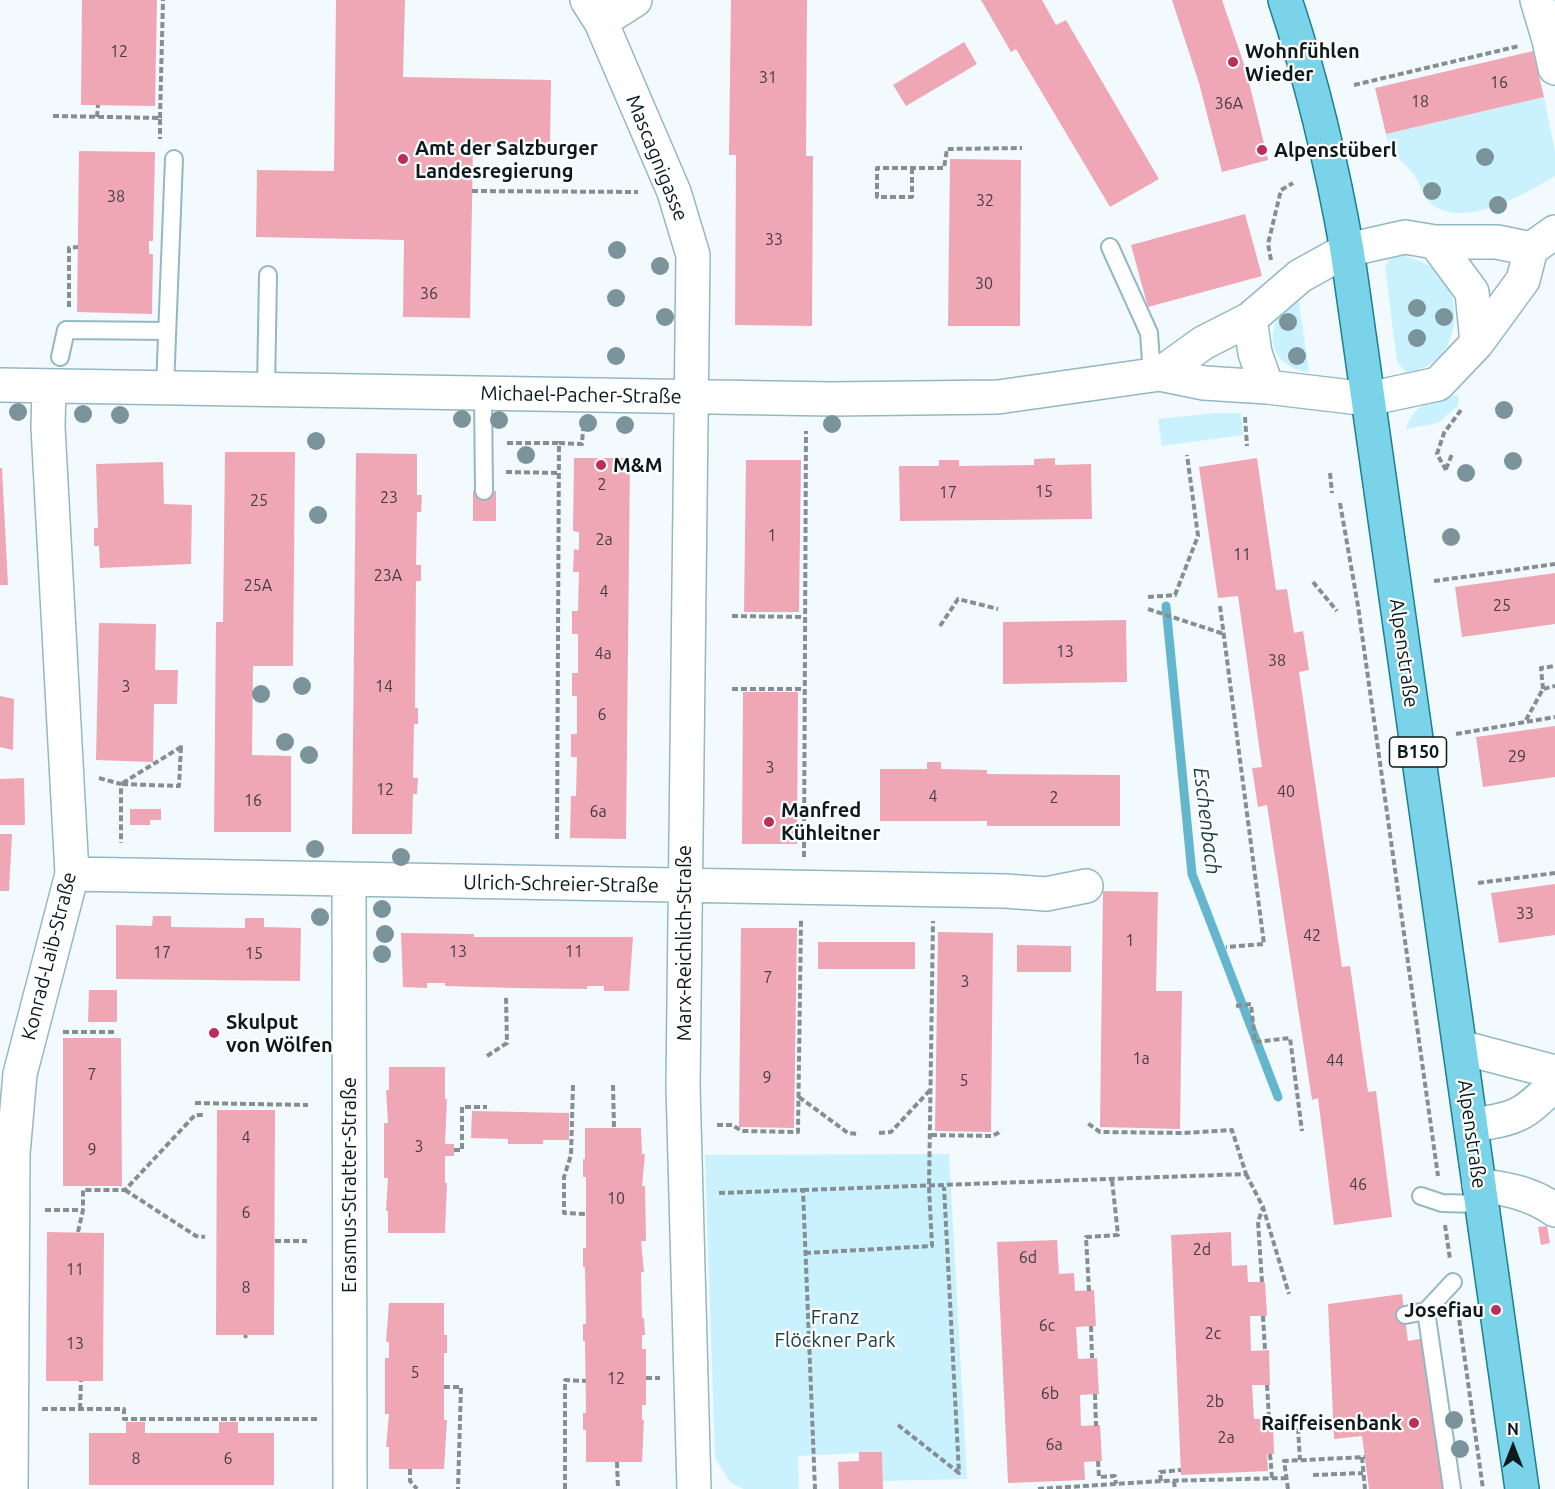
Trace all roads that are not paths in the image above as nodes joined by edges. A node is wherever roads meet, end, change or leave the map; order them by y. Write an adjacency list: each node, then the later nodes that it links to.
1 (635, 0): 4 (street)
2 (1285, 0): 10 (main road, Alpenstraße / B150)
3 (1537, 0): 5 (street)
4 (594, 11): 21 (street, Mascagnigasse)
5 (1553, 47)
6 (174, 159): 13 (lane)
7 (1543, 241): 8 (street, Michael-Pacher-Straße); 14 (street, Michael-Pacher-Straße)
8 (1435, 242): 10 (street, Michael-Pacher-Straße); 14 (street)
9 (1110, 247): 16 (lane)
10 (1347, 250): 12 (street, Michael-Pacher-Straße); 23 (main road, Alpenstraße / B150)
11 (268, 275): 19 (lane)
12 (1250, 320): 16 (street, Michael-Pacher-Straße); 22 (street)
13 (167, 331): 15 (lane); 18 (lane)
14 (1477, 343): 23 (street, Michael-Pacher-Straße)
15 (54, 372): 17 (street, Michael-Pacher-Straße); 18 (street, Michael-Pacher-Straße); 25 (street, Konrad-Laib-Straße)
16 (1156, 374): 21 (street, Michael-Pacher-Straße); 22 (street, Michael-Pacher-Straße)
17 (0, 386)
18 (165, 387): 19 (street, Michael-Pacher-Straße)
19 (266, 390): 20 (street, Michael-Pacher-Straße)
20 (483, 394): 21 (street, Michael-Pacher-Straße); 24 (lane)
21 (690, 397): 27 (street, Marx-Reichlich-Straße)
22 (1255, 397): 23 (street, Michael-Pacher-Straße)
23 (1368, 399): 29 (main road, Alpenstraße / B150)
24 (484, 491)
25 (72, 874): 26 (street, Ulrich-Schreier-Straße); 39 (street, Konrad-Laib-Straße)
26 (349, 880): 27 (street, Ulrich-Schreier-Straße); 40 (street, Erasmus-Stratter-Straße)
27 (684, 886): 28 (street, Ulrich-Schreier-Straße); 41 (street, Marx-Reichlich-Straße)
28 (1086, 886)
29 (1460, 1047): 30 (street); 32 (main road, Alpenstraße / B150)
30 (1555, 1072)
31 (1555, 1084): 32 (street)
32 (1471, 1125): 33 (main road, Alpenstraße / B150)
33 (1480, 1194): 34 (lane); 35 (street); 43 (main road, Alpenstraße / B150)
34 (1421, 1196)
35 (1555, 1210)
36 (1453, 1282): 37 (lane)
37 (1426, 1311): 38 (lane); 42 (lane)
38 (1405, 1315)
39 (11, 1489)
40 (350, 1489)
41 (694, 1489)
42 (1452, 1489)
43 (1522, 1489)

